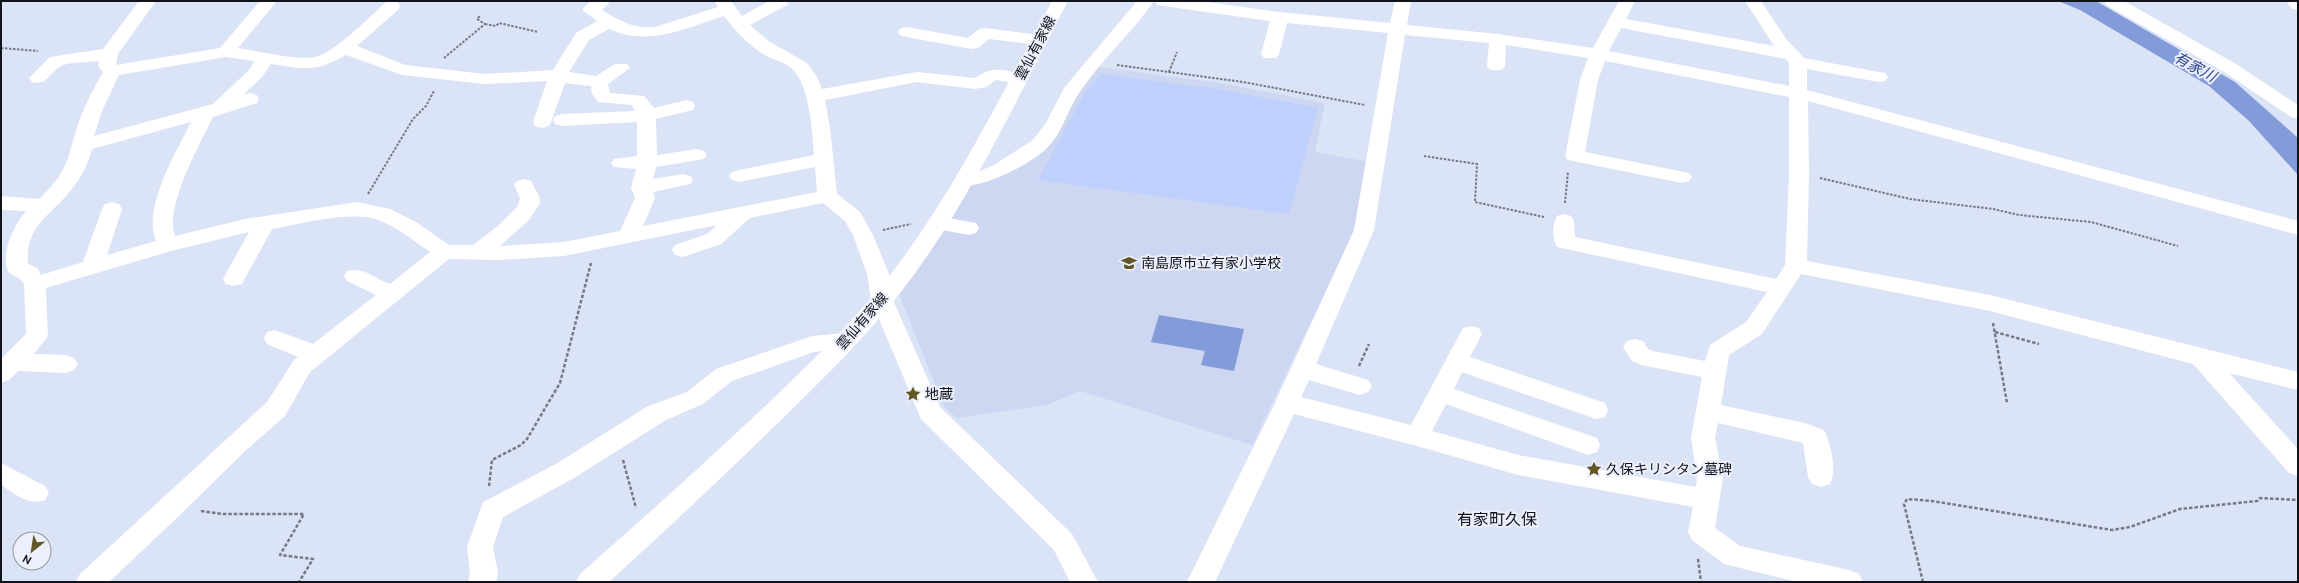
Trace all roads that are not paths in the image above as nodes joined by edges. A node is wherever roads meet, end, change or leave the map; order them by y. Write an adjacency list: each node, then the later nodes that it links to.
1 (148, 1): 31 (street)
2 (269, 1): 26 (street)
3 (598, 1): 17 (street)
4 (781, 1): 19 (street)
5 (1060, 1): 23 (street, 雲仙有家線)
6 (1146, 1): 54 (street)
7 (1163, 1): 16 (street)
8 (1403, 1): 20 (street)
9 (1627, 1): 18 (street)
10 (1753, 1): 30 (street)
11 (2112, 1): 46 (street)
12 (2294, 1): 13 (street)
13 (2298, 4)
14 (725, 5): 17 (street); 19 (street)
15 (392, 6): 25 (street)
16 (1280, 17): 20 (street); 27 (street)
17 (608, 22): 35 (street)
18 (1616, 22): 24 (street); 28 (street)
19 (739, 24): 41 (street)
20 (1399, 30): 22 (street); 89 (street)
21 (907, 32): 23 (street)
22 (1498, 39): 28 (street); 32 (street)
23 (1039, 40): 38 (street, 雲仙有家線)
24 (1712, 40): 30 (street); 34 (street)
25 (345, 48): 29 (street); 35 (street)
26 (226, 52): 29 (street); 31 (street)
27 (1270, 54)
28 (1598, 54): 34 (street); 53 (street)
29 (265, 58): 44 (street)
30 (1795, 58): 36 (street); 40 (street)
31 (110, 62): 37 (street); 48 (street)
32 (1496, 66)
33 (621, 68): 39 (street)
34 (1711, 75): 40 (street)
35 (558, 76): 39 (street); 45 (street)
36 (1879, 77)
37 (38, 78)
38 (1018, 79): 41 (street); 54 (street, 雲仙有家線)
39 (599, 82): 45 (street)
40 (1799, 93): 65 (street); 73 (street)
41 (815, 96): 49 (street)
42 (250, 99): 44 (street)
43 (686, 106): 45 (street)
44 (212, 110): 48 (street); 68 (street)
45 (645, 111): 47 (street); 50 (street)
46 (2298, 112)
47 (562, 120)
48 (83, 145): 59 (street)
49 (823, 159): 52 (street); 57 (street)
50 (647, 162): 51 (street); 56 (street); 56 (street)
51 (621, 163)
52 (739, 176)
53 (1682, 177)
54 (964, 181): 63 (street, 雲仙有家線)
55 (524, 185): 71 (street)
56 (641, 188): 67 (street)
57 (827, 196): 61 (street); 79 (street)
58 (1, 203): 59 (street)
59 (41, 206): 76 (street)
60 (112, 209): 72 (street)
61 (743, 213): 67 (street); 69 (street)
62 (1564, 221): 77 (street)
63 (938, 223): 66 (street); 79 (street, 雲仙有家線)
64 (264, 224): 68 (street); 70 (street); 75 (street)
65 (2296, 227)
66 (969, 228)
67 (628, 236): 71 (street)
68 (168, 245): 72 (street)
69 (683, 250)
70 (444, 252): 71 (street); 78 (street)
71 (477, 253)
72 (93, 266): 76 (street)
73 (1796, 266): 77 (street); 85 (street)
74 (355, 276): 78 (street)
75 (234, 279)
76 (35, 284): 88 (street)
77 (1782, 289): 90 (street)
78 (394, 293): 84 (street)
79 (882, 300): 82 (street, 雲仙有家線); 107 (street)
80 (1471, 334): 86 (street)
81 (275, 338): 84 (street)
82 (845, 341): 105 (street); 106 (street, 雲仙有家線)
83 (1634, 348): 90 (street)
84 (314, 356): 104 (street)
85 (2201, 358): 91 (street); 99 (street)
86 (1456, 361): 93 (street); 95 (street)
87 (66, 364): 88 (street)
88 (8, 368)
89 (1303, 369): 92 (street); 94 (street)
90 (1714, 371): 96 (street)
91 (2298, 381)
92 (1360, 386)
93 (1440, 392): 97 (street); 98 (street)
94 (1287, 403): 97 (street); 108 (street)
95 (1596, 410)
96 (1708, 412): 101 (street); 103 (street)
97 (1417, 436): 103 (street)
98 (1588, 445)
99 (2298, 466)
100 (1, 473): 102 (street)
101 (1821, 477)
102 (36, 493)
103 (1707, 498): 109 (street)
104 (90, 582)
105 (482, 582)
106 (590, 582)
107 (1084, 582)
108 (1201, 582)
109 (1849, 582)

